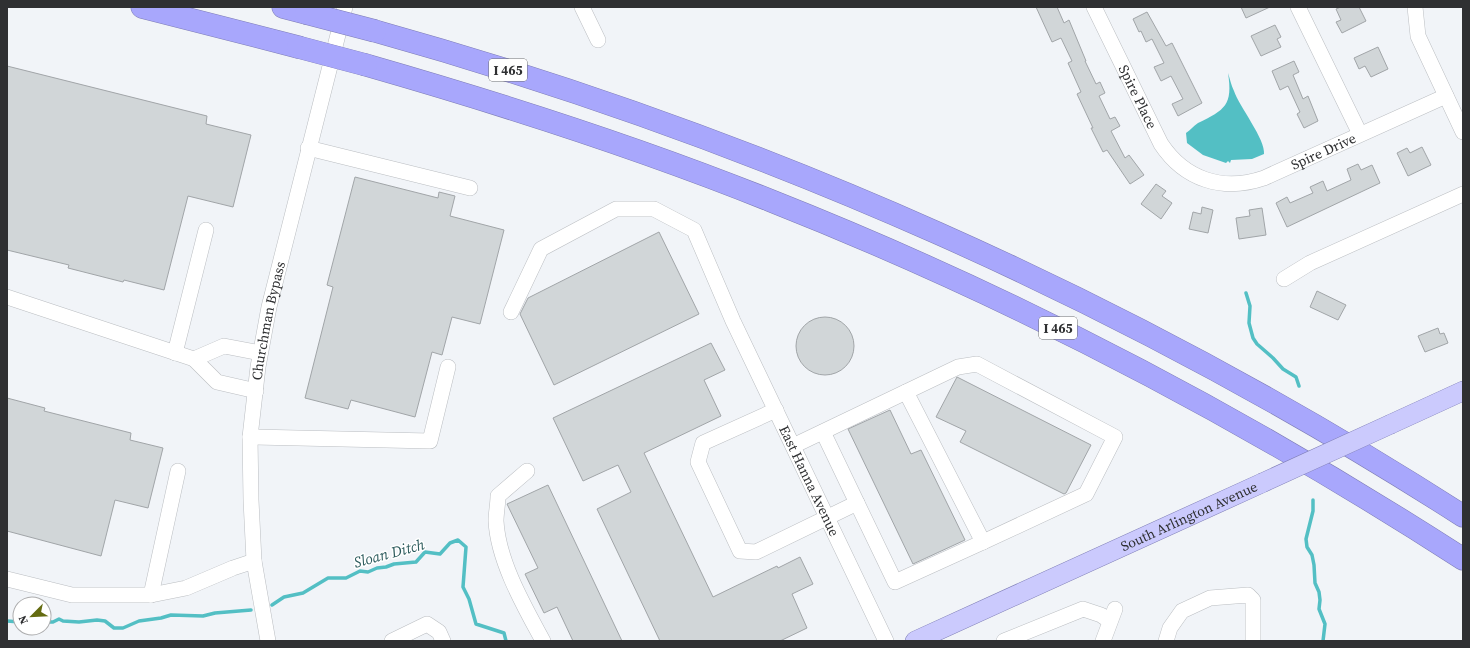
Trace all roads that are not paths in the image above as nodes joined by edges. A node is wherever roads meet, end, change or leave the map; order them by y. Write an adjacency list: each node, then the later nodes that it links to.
1 (142, 7): 37 (highway, I 465, bridge)
2 (283, 7): 34 (highway, I 465, bridge)
3 (345, 7): 12 (street, Churchman Bypass)
4 (582, 7): 8 (street)
5 (1094, 7): 13 (street, Spire Place)
6 (1298, 7): 11 (street)
7 (1415, 7): 9 (street)
8 (598, 40)
9 (1446, 96): 10 (street); 11 (street, Spire Drive)
10 (1463, 132)
11 (1360, 134): 13 (street, Spire Drive)
12 (308, 148): 14 (street); 21 (street, Churchman Bypass)
13 (1196, 176)
14 (470, 188)
15 (1463, 194): 17 (street)
16 (206, 230): 20 (street)
17 (1284, 279)
18 (7, 297): 20 (street)
19 (511, 312): 27 (street, East Hanna Avenue)
20 (175, 353): 22 (street)
21 (260, 353): 22 (street); 24 (street, Churchman Bypass)
22 (194, 359): 24 (street)
23 (448, 367): 29 (street)
24 (256, 391): 29 (street, Churchman Bypass)
25 (1463, 391): 46 (main road, South Arlington Avenue, bridge)
26 (906, 392): 28 (street); 36 (street); 36 (street)
27 (776, 410): 30 (street, East Hanna Avenue); 35 (street)
28 (823, 432): 30 (street); 33 (street)
29 (250, 437): 38 (street, Churchman Bypass)
30 (793, 446): 35 (street, East Hanna Avenue)
31 (178, 471): 40 (street)
32 (527, 471): 44 (street)
33 (857, 503): 35 (street); 36 (street)
34 (1463, 516)
35 (827, 518): 45 (street, East Hanna Avenue)
36 (983, 542)
37 (1463, 558)
38 (254, 561): 40 (street); 41 (street, Churchman Bypass)
39 (7, 579): 40 (street)
40 (150, 595)
41 (268, 641)
42 (392, 641): 43 (street)
43 (443, 641)
44 (543, 641)
45 (886, 641)
46 (914, 641)
47 (1004, 641): 48 (street)
48 (1103, 641)
49 (1166, 641): 50 (street)
50 (1253, 641)

